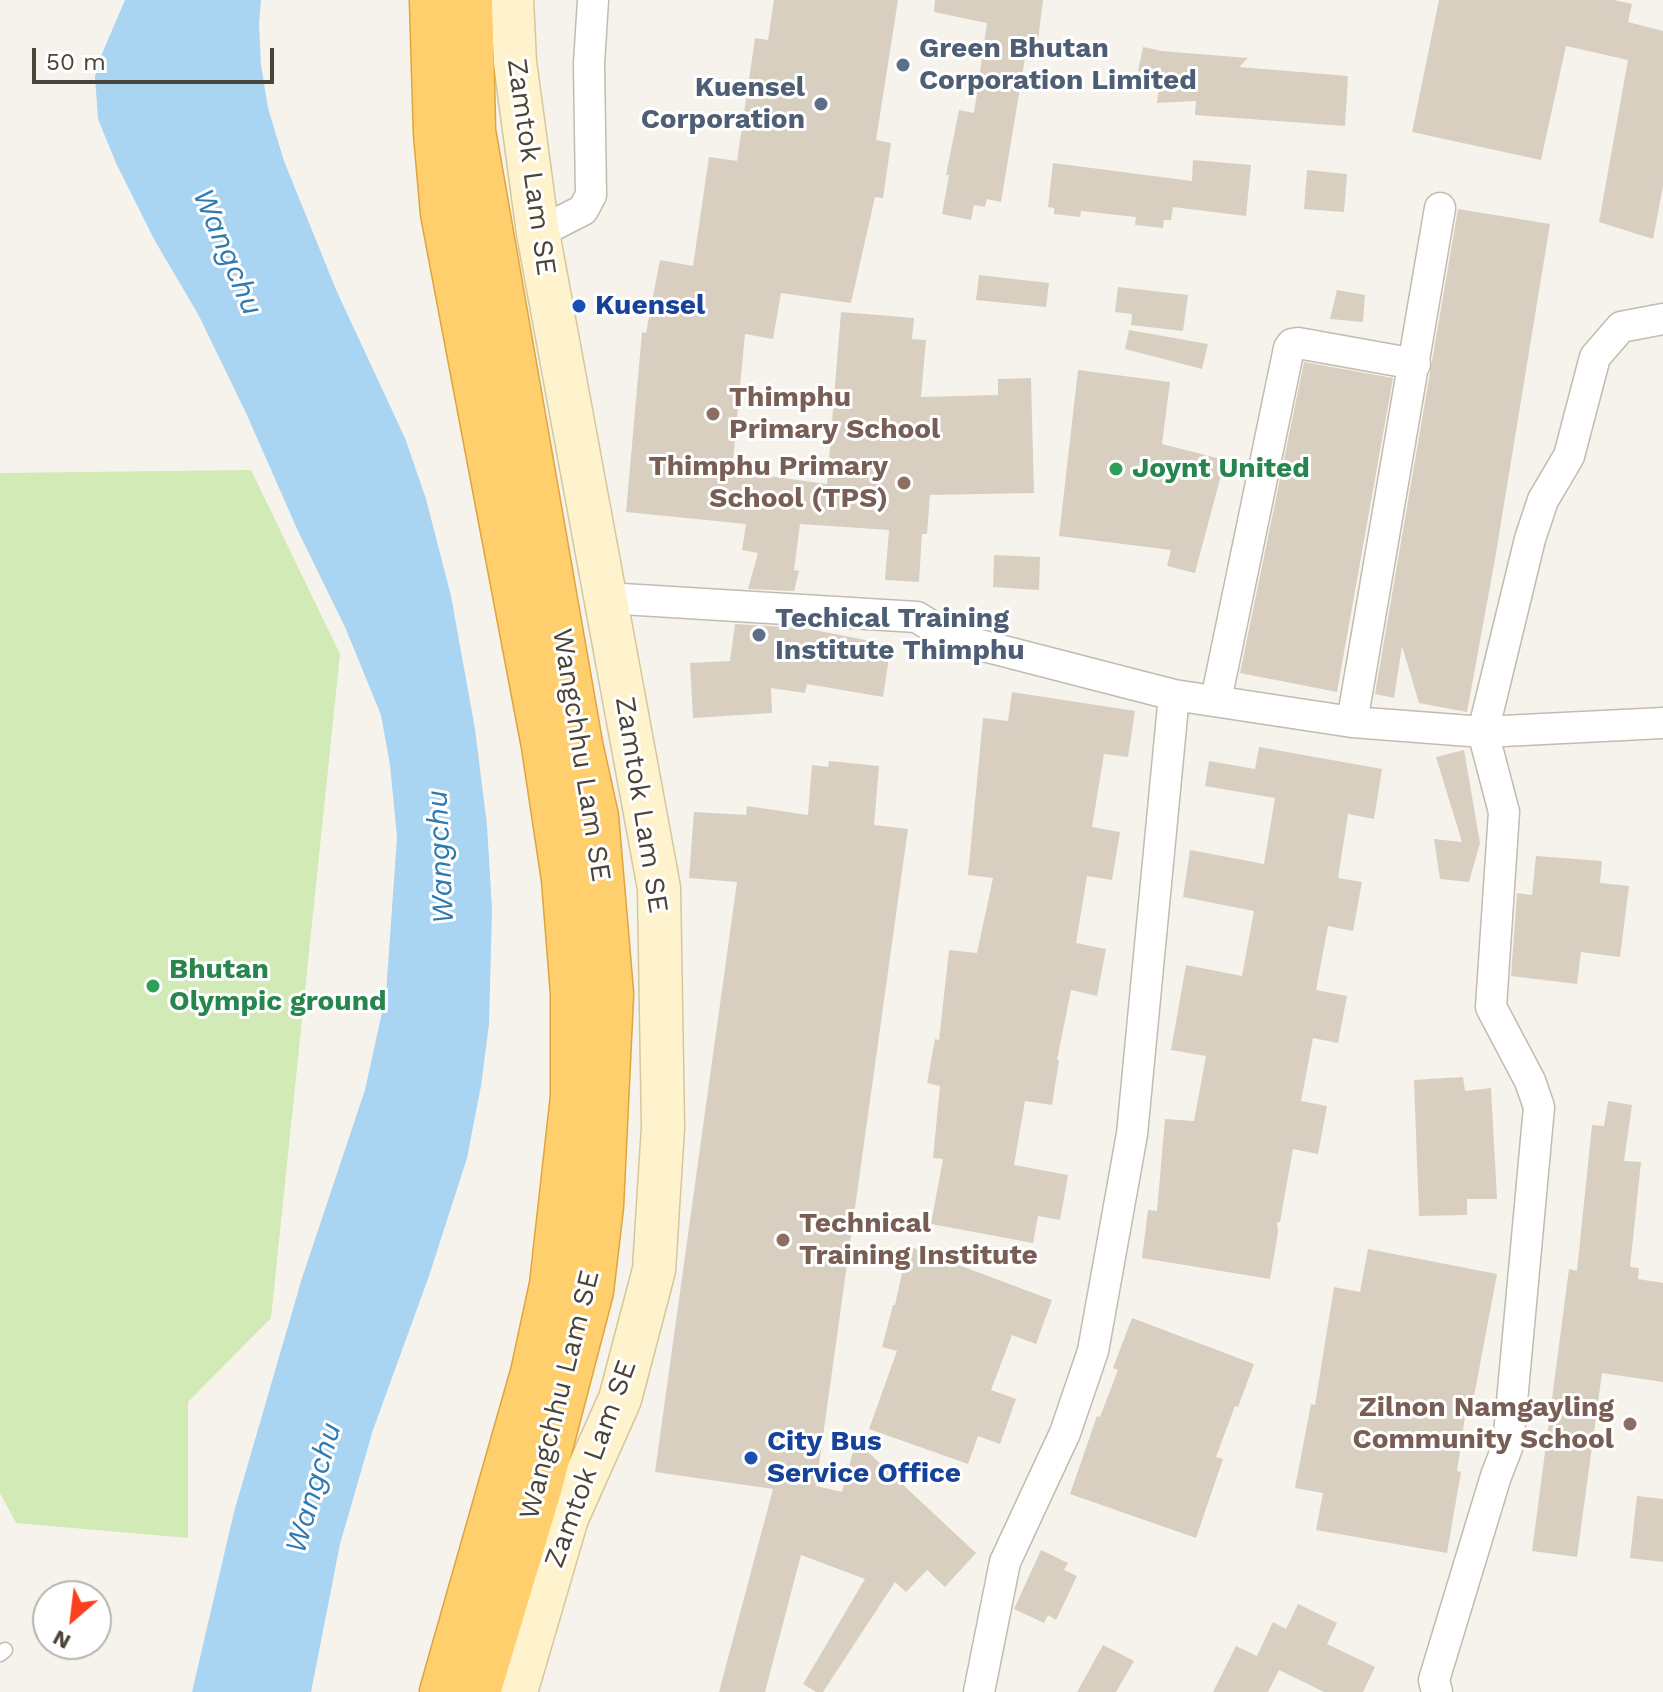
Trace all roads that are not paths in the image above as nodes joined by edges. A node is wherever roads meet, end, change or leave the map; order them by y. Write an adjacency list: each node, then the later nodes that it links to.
1 (432, 0): 15 (highway, Wangchhu Lam SE)
2 (470, 0): 16 (highway, Wangchhu Lam SE)
3 (512, 0): 6 (main road, Zamtok Lam SE)
4 (593, 0): 6 (street)
5 (1440, 208): 8 (street)
6 (538, 233): 9 (main road, Zamtok Lam SE)
7 (1663, 319): 14 (street)
8 (1415, 364): 11 (street); 12 (street)
9 (606, 598): 10 (street); 17 (main road, Zamtok Lam SE)
10 (1174, 695): 11 (street); 18 (street)
11 (1216, 700): 12 (street)
12 (1352, 722): 14 (street)
13 (1663, 723): 14 (street)
14 (1483, 732): 19 (street)
15 (442, 1692)
16 (478, 1692)
17 (516, 1692)
18 (979, 1692)
19 (1437, 1692)

